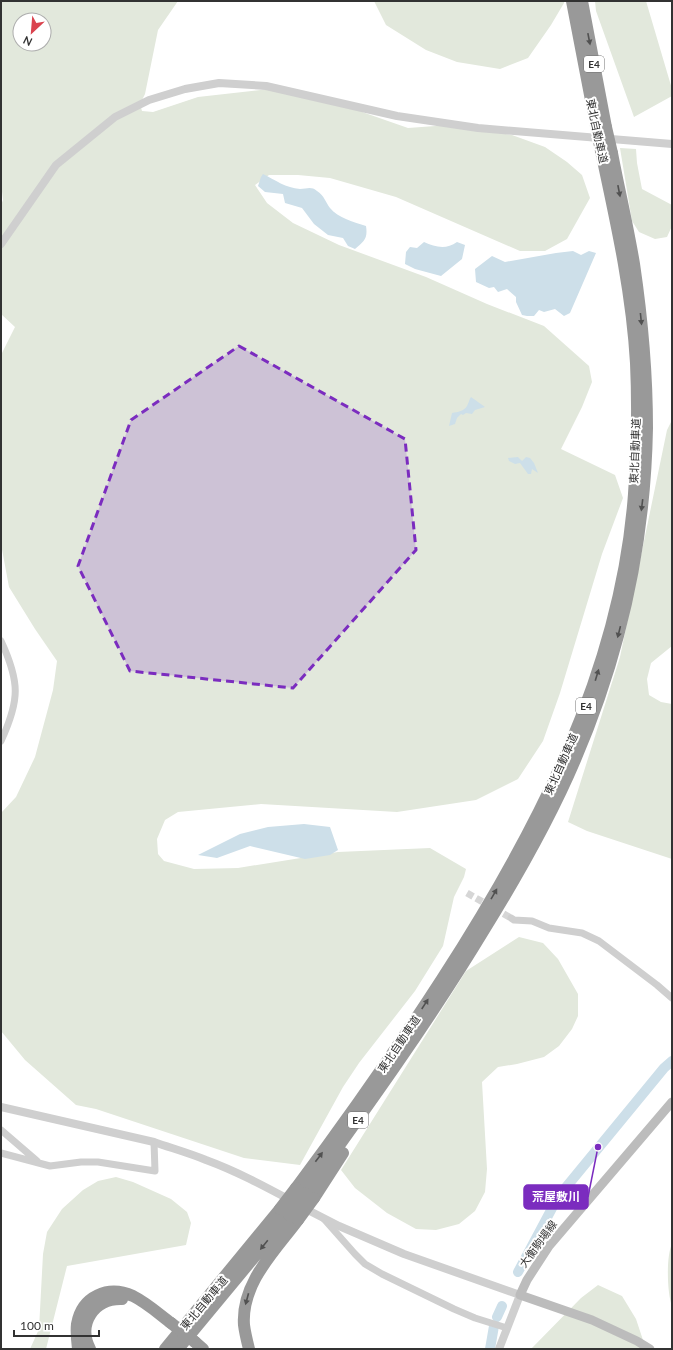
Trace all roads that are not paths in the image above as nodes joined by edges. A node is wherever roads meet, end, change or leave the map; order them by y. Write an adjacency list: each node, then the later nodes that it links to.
1 (572, 1): 3 (highway, 東北自動車道 / E4)
2 (582, 1): 3 (highway, 東北自動車道 / E4, one-way to 3)
3 (601, 127): 5 (highway, 東北自動車道 / E4, bridge)
4 (672, 144): 6 (street)
5 (606, 152): 17 (highway, 東北自動車道 / E4, one-way to 5); 17 (highway, 東北自動車道 / E4, one-way to 17)
6 (1, 244)
7 (1, 641): 8 (street)
8 (1, 742)
9 (511, 918): 10 (street)
10 (672, 998)
11 (672, 1102): 21 (main road, 大衡駒場線)
12 (1, 1107): 14 (street)
13 (1, 1130): 16 (street)
14 (154, 1142): 16 (street); 19 (street)
15 (1, 1153): 16 (street)
16 (39, 1163)
17 (305, 1193): 18 (highway, 東北自動車道 / E4, bridge)
18 (289, 1214): 20 (highway, 東北自動車道 / E4); 29 (highway, 東北自動車道 / E4, one-way to 29); 30 (highway, one-way to 30)
19 (323, 1217): 21 (street); 23 (street)
20 (252, 1244): 27 (highway); 28 (highway, 東北自動車道 / E4)
21 (520, 1295): 23 (street); 32 (main road)
22 (170, 1325): 24 (highway, bridge); 25 (highway); 26 (highway)
23 (507, 1328): 31 (street)
24 (196, 1347)
25 (78, 1349)
26 (90, 1349)
27 (156, 1349)
28 (165, 1349)
29 (178, 1349)
30 (250, 1349)
31 (499, 1349)
32 (650, 1349)

